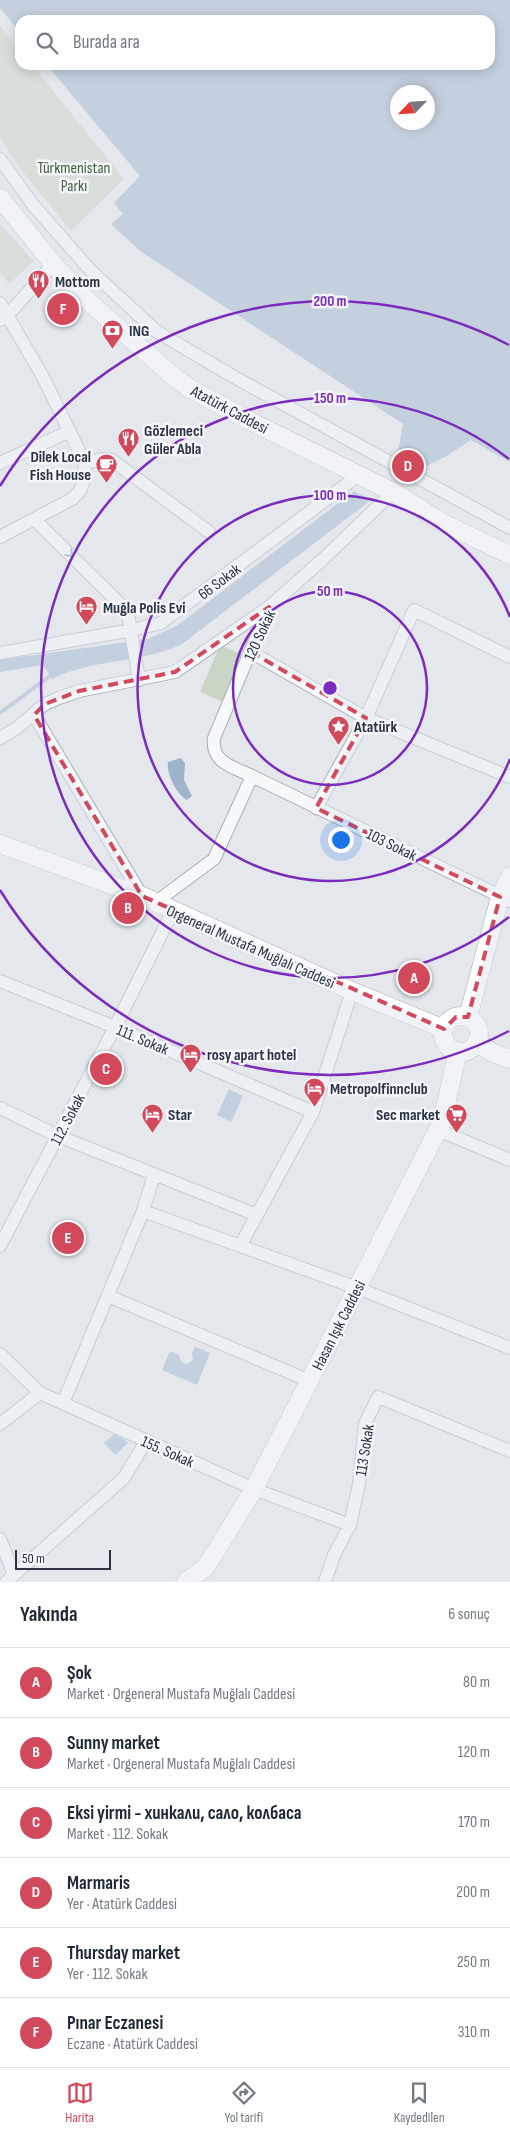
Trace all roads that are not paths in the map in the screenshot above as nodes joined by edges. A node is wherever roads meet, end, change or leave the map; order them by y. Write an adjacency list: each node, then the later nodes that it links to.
1 (0, 159): 12 (street)
2 (0, 198): 3 (street, Atatürk Caddesi)
3 (52, 264): 5 (street); 9 (street, Atatürk Caddesi)
4 (0, 303): 5 (street)
5 (3, 318): 6 (street)
6 (70, 431): 7 (street); 8 (street)
7 (0, 463)
8 (85, 463): 11 (street); 13 (street)
9 (359, 475): 10 (street, Atatürk Caddesi); 17 (street, 66 Sokak)
10 (393, 492): 15 (street, Atatürk Caddesi); 16 (street, 120 Sokak)
11 (36, 520): 14 (street); 17 (street, one-way to 17)
12 (510, 528)
13 (209, 532)
14 (0, 537)
15 (510, 555)
16 (269, 607): 18 (street, 120 Sokak); 21 (street)
17 (132, 634): 19 (street, 66 Sokak); 21 (street)
18 (250, 652): 23 (street); 25 (street, 120 Sokak)
19 (0, 653)
20 (510, 657): 23 (street)
21 (139, 680): 22 (street)
22 (34, 715): 24 (street); 31 (street)
23 (366, 718): 27 (street); 28 (street)
24 (0, 738)
25 (220, 760): 26 (street, 103 Sokak)
26 (252, 776): 28 (street, 103 Sokak); 31 (street)
27 (510, 777)
28 (316, 808): 32 (street, 103 Sokak)
29 (0, 844): 31 (street, Orgeneral Mustafa Muğlalı Caddesi)
30 (510, 876): 32 (street)
31 (149, 899): 33 (street, Orgeneral Mustafa Muğlalı Caddesi)
32 (505, 899): 36 (street)
33 (173, 911): 35 (street, Orgeneral Mustafa Muğlalı Caddesi); 37 (street, 112. Sokak)
34 (0, 981): 37 (street, 111. Sokak)
35 (352, 991): 38 (street, Orgeneral Mustafa Muğlalı Caddesi); 43 (street)
36 (468, 1017): 38 (street); 39 (street)
37 (115, 1027): 43 (street, 111. Sokak); 45 (street, 112. Sokak)
38 (444, 1029): 40 (street)
39 (477, 1042): 40 (street); 41 (street)
40 (458, 1051): 44 (street, Hasan Işık Caddesi)
41 (510, 1059)
42 (0, 1108): 45 (street)
43 (313, 1112): 49 (street)
44 (438, 1130): 46 (street); 52 (street, Hasan Işık Caddesi)
45 (58, 1136): 47 (street); 50 (street, 112. Sokak)
46 (510, 1160)
47 (154, 1175): 48 (street); 49 (street)
48 (143, 1211): 51 (street); 53 (street)
49 (257, 1215): 51 (street)
50 (0, 1246)
51 (240, 1246): 52 (street)
52 (357, 1288): 54 (street); 56 (street, Hasan Işık Caddesi)
53 (108, 1296): 56 (street); 58 (street)
54 (510, 1348)
55 (0, 1354): 57 (street, 155. Sokak)
56 (310, 1381): 62 (street, Hasan Işık Caddesi)
57 (40, 1393): 58 (street, 155. Sokak); 59 (street)
58 (63, 1403): 60 (street, 155. Sokak)
59 (0, 1424)
60 (146, 1441): 62 (street, 155. Sokak); 66 (street)
61 (510, 1450): 63 (street, 113 Sokak)
62 (254, 1489): 63 (street, 155. Sokak); 65 (street, Hasan Işık Caddesi)
63 (350, 1525): 68 (street, 113 Sokak)
64 (0, 1539): 66 (street)
65 (209, 1574): 67 (street, Hasan Işık Caddesi)
66 (10, 1579)
67 (186, 1582)
68 (325, 1582)

